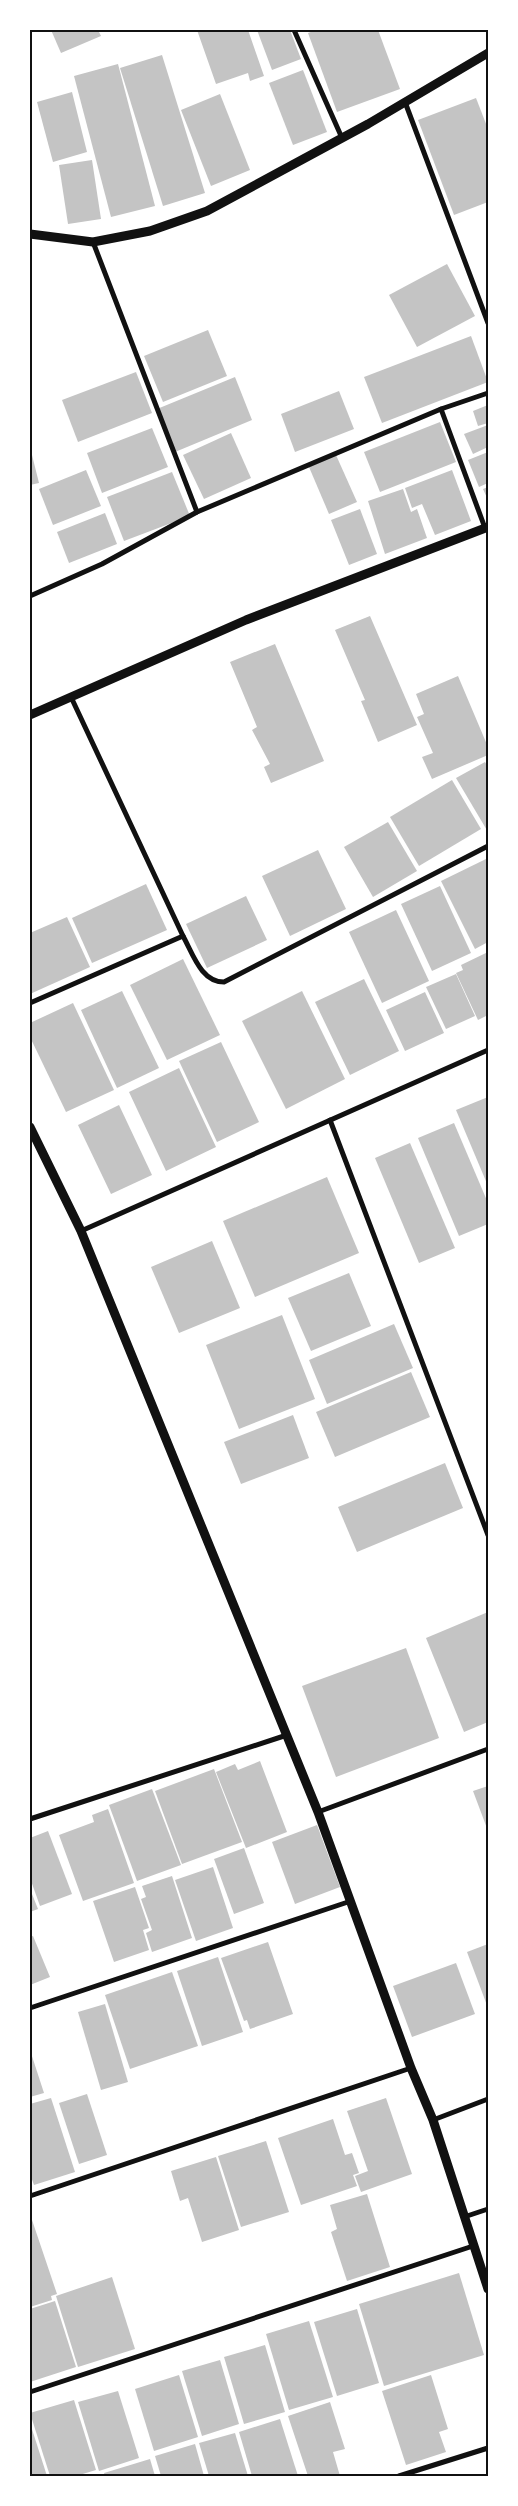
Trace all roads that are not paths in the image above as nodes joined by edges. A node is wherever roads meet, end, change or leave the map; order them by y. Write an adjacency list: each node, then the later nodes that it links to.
1 (294, 30): 4 (street)
2 (488, 53): 3 (street)
3 (404, 102): 4 (street); 7 (street)
4 (342, 138): 6 (street)
5 (30, 234): 6 (street)
6 (93, 242): 10 (street)
7 (488, 323)
8 (488, 393): 9 (street)
9 (441, 409): 10 (street); 11 (street)
10 (197, 512): 12 (street)
11 (487, 528): 13 (street)
12 (30, 596)
13 (71, 697): 14 (street); 16 (street)
14 (30, 715)
15 (488, 846): 16 (street)
16 (183, 936): 17 (street)
17 (30, 1003)
18 (488, 1050): 19 (street)
19 (330, 1120): 21 (street); 22 (street)
20 (30, 1127): 21 (street)
21 (81, 1231): 23 (street)
22 (488, 1535)
23 (287, 1735): 25 (street); 26 (street)
24 (488, 1749): 25 (street)
25 (318, 1812): 27 (street)
26 (30, 1819)
27 (352, 1901): 28 (street); 29 (street)
28 (30, 2008)
29 (411, 2068): 31 (street); 32 (street)
30 (488, 2099): 31 (street)
31 (433, 2120): 34 (street)
32 (30, 2196)
33 (488, 2209): 34 (street)
34 (464, 2217): 35 (street)
35 (473, 2246): 36 (street); 38 (street)
36 (485, 2270): 37 (street)
37 (488, 2290)
38 (30, 2392)
39 (488, 2448): 40 (street)
40 (399, 2476)

